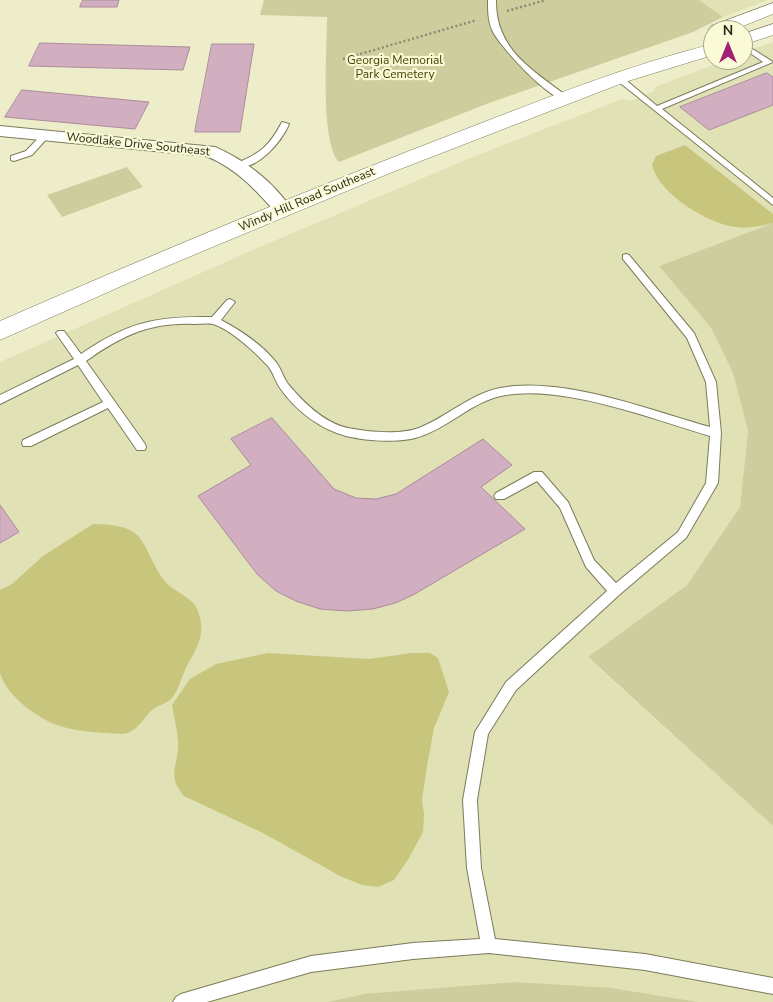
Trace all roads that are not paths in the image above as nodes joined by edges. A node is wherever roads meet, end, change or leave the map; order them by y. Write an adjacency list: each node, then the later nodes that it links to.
1 (492, 0): 12 (lane)
2 (760, 10): 3 (main road)
3 (738, 20)
4 (773, 29): 5 (main road)
5 (753, 36)
6 (703, 37): 11 (main road, Windy Hill Road Southeast)
7 (703, 52): 11 (main road, Windy Hill Road Southeast)
8 (753, 52): 9 (lane)
9 (753, 69)
10 (750, 70): 13 (lane)
11 (618, 78): 12 (main road, Windy Hill Road Southeast); 13 (lane)
12 (564, 98): 20 (main road, Windy Hill Road Southeast)
13 (656, 109): 19 (lane)
14 (285, 124): 18 (lane)
15 (0, 131): 16 (street, Woodlake Drive Southeast)
16 (46, 135): 17 (lane); 18 (street, Woodlake Drive Southeast)
17 (14, 158)
18 (240, 165): 20 (street, Woodlake Drive Southeast)
19 (773, 202)
20 (283, 210): 24 (main road, Windy Hill Road Southeast)
21 (626, 256): 29 (lane)
22 (230, 302): 23 (lane)
23 (215, 321): 26 (lane); 29 (lane)
24 (0, 330)
25 (61, 333): 26 (lane)
26 (80, 360): 27 (lane); 28 (lane)
27 (0, 400)
28 (110, 403): 30 (lane); 31 (lane)
29 (716, 432): 33 (lane)
30 (27, 443)
31 (141, 447)
32 (500, 496): 33 (lane)
33 (614, 591): 34 (lane)
34 (489, 946): 35 (lane); 36 (lane)
35 (773, 986)
36 (181, 1002)

